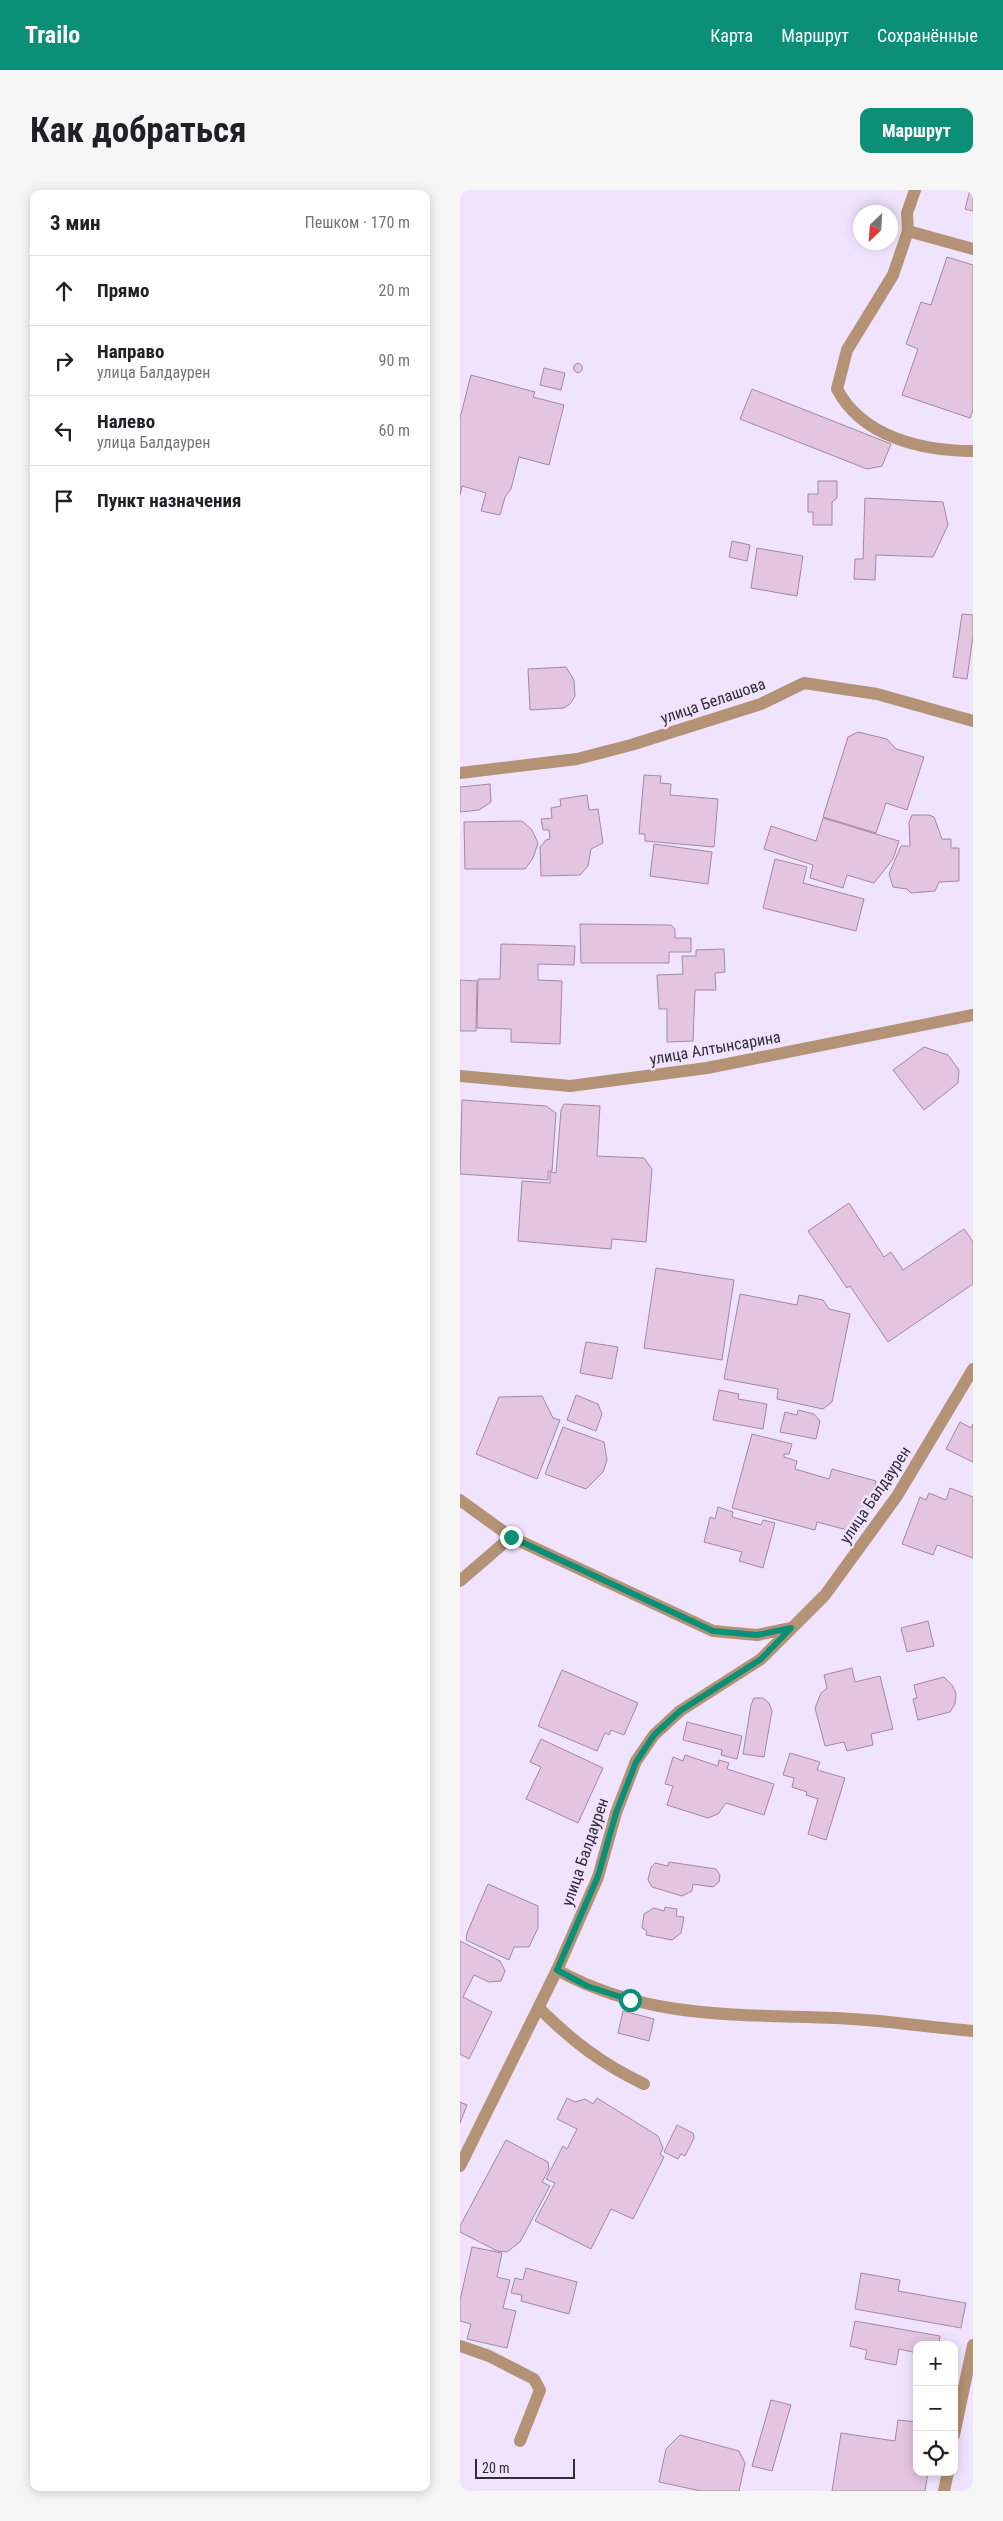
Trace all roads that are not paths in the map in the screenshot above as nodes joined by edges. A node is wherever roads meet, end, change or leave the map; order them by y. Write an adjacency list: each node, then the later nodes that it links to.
1 (915, 190): 2 (street)
2 (908, 231): 3 (street); 4 (street)
3 (973, 249)
4 (973, 451)
5 (973, 721): 6 (street, улица Белашова)
6 (460, 773)
7 (973, 1015): 8 (street, улица Алтынсарина)
8 (460, 1076)
9 (973, 1369): 13 (street, улица Балдаурен)
10 (460, 1500): 11 (street)
11 (511, 1537): 12 (street); 13 (street)
12 (460, 1581)
13 (791, 1628): 14 (street, улица Балдаурен)
14 (557, 1970): 15 (street, улица Балдаурен); 16 (street)
15 (539, 2008): 17 (street); 18 (street, улица Балдаурен)
16 (973, 2032)
17 (644, 2084)
18 (460, 2166)
19 (973, 2345): 21 (street)
20 (460, 2346): 22 (street)
21 (955, 2431)
22 (520, 2440)
23 (947, 2476): 24 (street)
24 (944, 2491)

